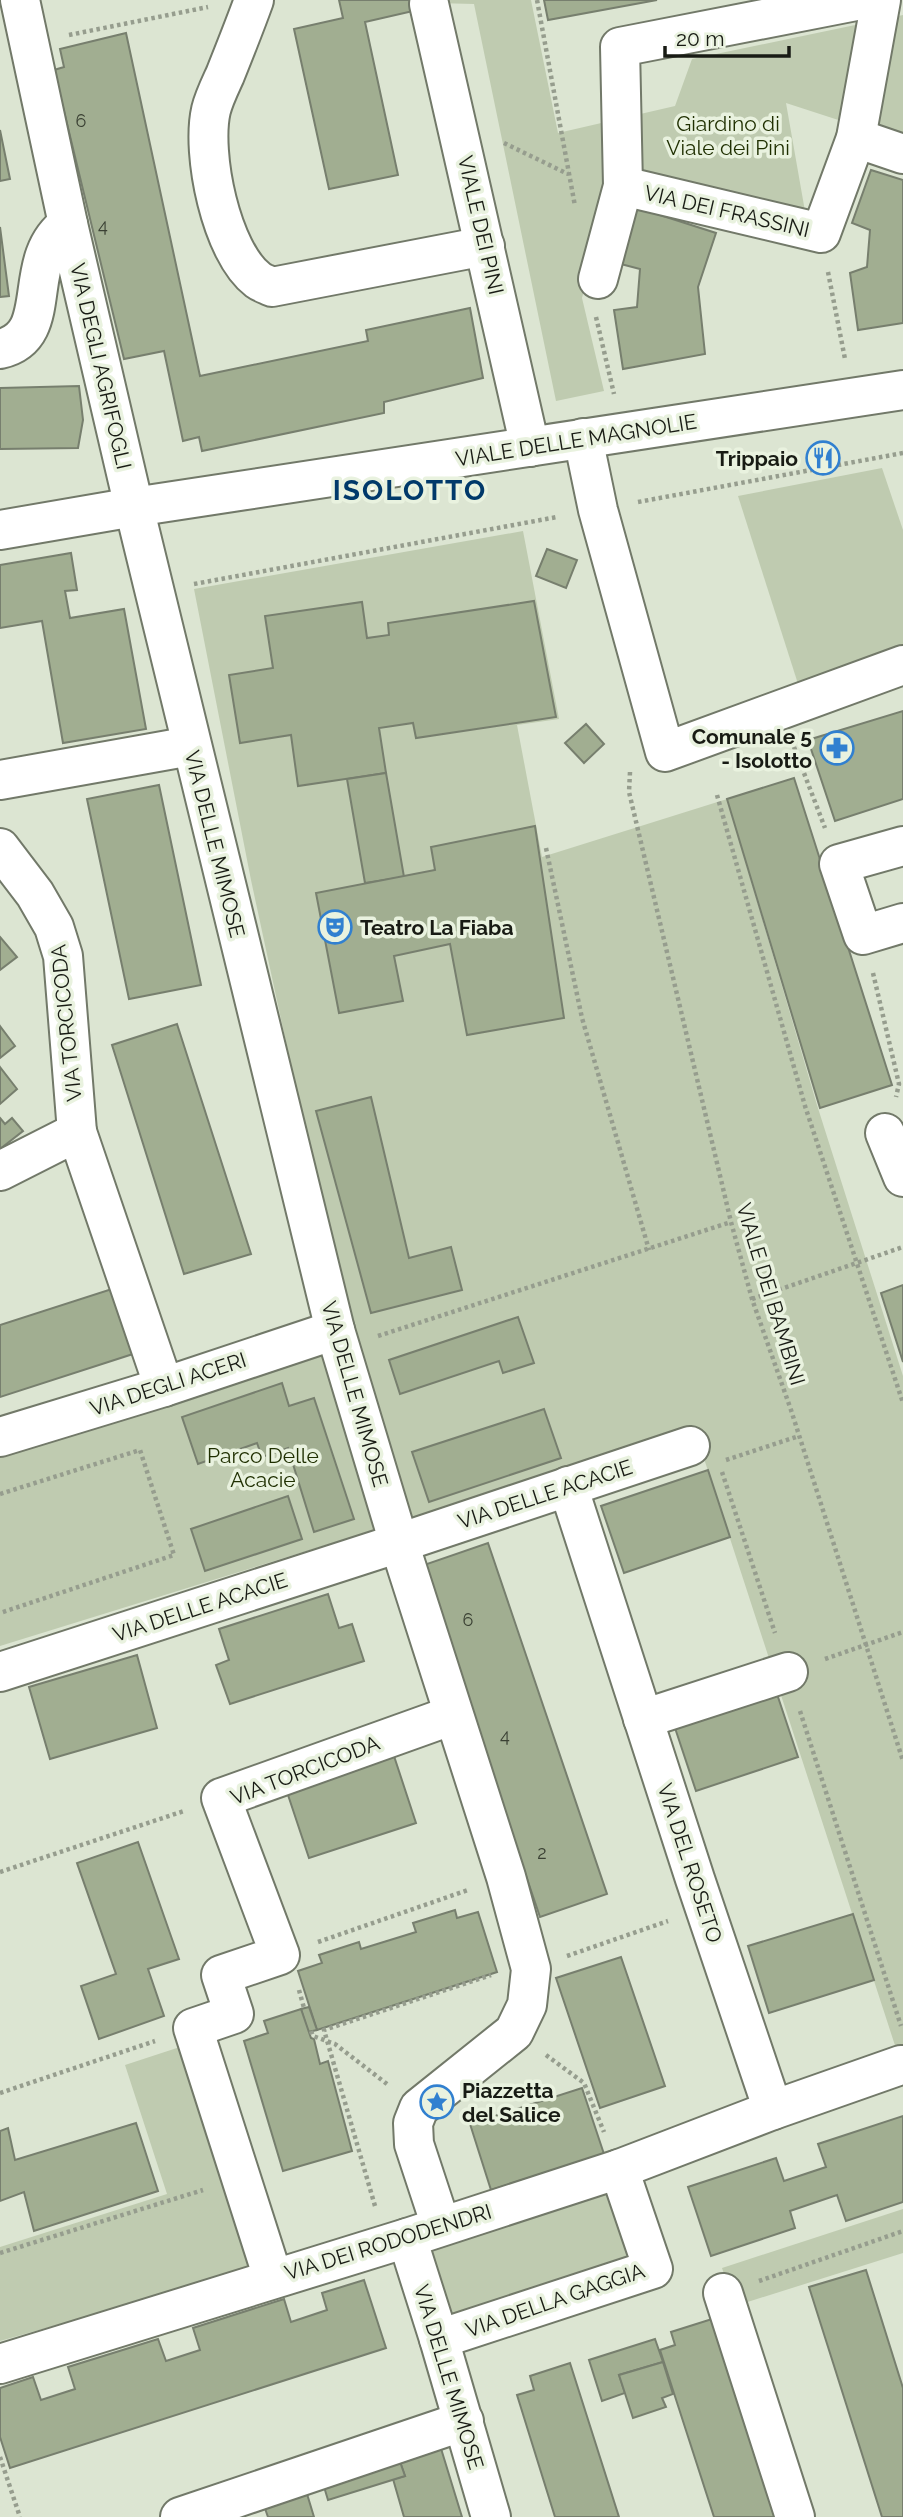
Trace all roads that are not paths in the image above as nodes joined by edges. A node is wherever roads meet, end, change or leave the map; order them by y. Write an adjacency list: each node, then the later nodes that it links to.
1 (20, 0): 9 (street, VIA DEGLI AGRIFOGLI)
2 (254, 0): 10 (street)
3 (861, 0): 8 (street, VIA DEI FRASSINI)
4 (881, 0): 6 (street, VIA DEI FRASSINI)
5 (429, 4): 10 (street, VIALE DEI PINI)
6 (856, 138): 7 (street); 8 (street, VIA DEI FRASSINI)
7 (903, 154)
8 (623, 186): 11 (street)
9 (68, 224): 12 (street, VIA DEGLI AGRIFOGLI); 16 (street, VIA DEGLI AGRIFOGLI)
10 (485, 246): 15 (street, VIALE DEI PINI)
11 (596, 296)
12 (0, 349)
13 (903, 390): 14 (street, VIALE DELLE MAGNOLIE)
14 (583, 438): 15 (street, VIALE DELLE MAGNOLIE); 18 (street)
15 (530, 447): 16 (street, VIALE DELLE MAGNOLIE)
16 (134, 507): 17 (street, VIALE DELLE MAGNOLIE); 19 (street, VIA DELLE MIMOSE)
17 (0, 530)
18 (903, 665)
19 (191, 746): 20 (street); 28 (street, VIA DELLE MIMOSE)
20 (0, 780)
21 (903, 846): 23 (street)
22 (0, 848): 24 (street, VIA TORCICODA)
23 (903, 923)
24 (77, 1132): 26 (street, VIA TORCICODA); 29 (street, VIA TORCICODA)
25 (885, 1133): 27 (street)
26 (0, 1171)
27 (903, 1177)
28 (338, 1339): 29 (street, VIA DEGLI ACERI); 33 (street, VIA DELLE MIMOSE)
29 (164, 1387): 30 (street, VIA DEGLI ACERI)
30 (0, 1437)
31 (690, 1446): 32 (street, VIA DELLE ACACIE)
32 (568, 1486): 33 (street, VIA DELLE ACACIE); 37 (street, VIA DEL ROSETO)
33 (399, 1543): 34 (street, VIA DELLE ACACIE); 36 (street, VIA DELLE MIMOSE)
34 (0, 1672)
35 (788, 1672): 37 (street)
36 (453, 1714): 41 (street, VIA DELLE MIMOSE); 42 (street, VIA TORCICODA)
37 (643, 1718): 39 (street, VIA DEL ROSETO)
38 (902, 2048): 39 (street)
39 (773, 2110): 40 (street, VIA DEI RODODENDRI)
40 (619, 2169): 41 (street, VIA DEI RODODENDRI); 44 (street, VIA DELLA GAGGIA)
41 (424, 2232): 42 (street, VIA DEI RODODENDRI); 44 (street, VIA DELLE MIMOSE)
42 (273, 2278): 45 (street, VIA DEI RODODENDRI)
43 (723, 2294): 49 (street)
44 (439, 2339): 46 (street, VIA DELLE MIMOSE)
45 (0, 2364)
46 (464, 2421): 47 (street); 48 (street, VIA DELLE MIMOSE)
47 (180, 2517)
48 (491, 2517)
49 (794, 2517)

